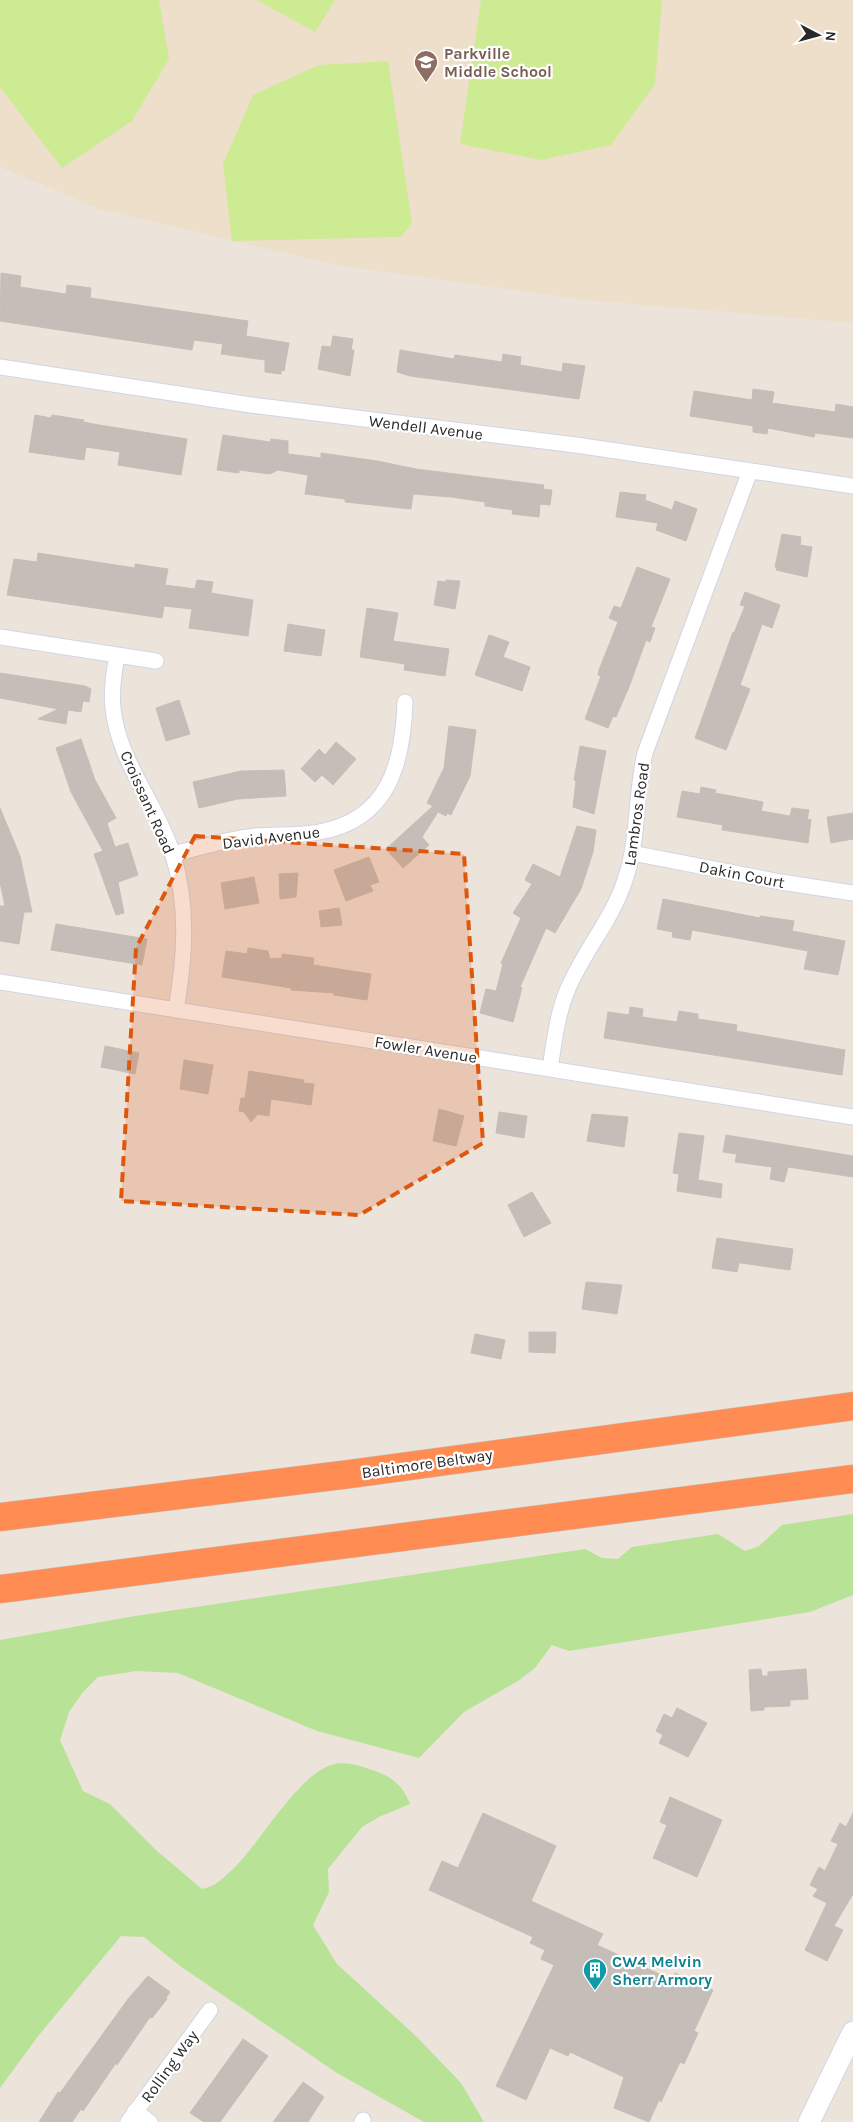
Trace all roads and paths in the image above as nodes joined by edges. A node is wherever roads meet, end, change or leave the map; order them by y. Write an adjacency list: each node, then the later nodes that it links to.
1 (0, 367): 2 (street, Wendell Avenue)
2 (750, 471): 3 (street, Wendell Avenue); 8 (street, Lambros Road)
3 (853, 486)
4 (0, 637): 5 (street)
5 (117, 655): 6 (street); 9 (street, Croissant Road)
6 (156, 661)
7 (405, 702): 9 (street, David Avenue)
8 (632, 852): 10 (street, Dakin Court); 13 (street, Lambros Road)
9 (173, 854): 12 (street, Croissant Road)
10 (853, 893)
11 (0, 982): 12 (street, Fowler Avenue)
12 (176, 1010): 13 (street, Fowler Avenue)
13 (550, 1069): 14 (street, Fowler Avenue)
14 (853, 1117)
15 (853, 1406): 17 (highway, Baltimore Beltway)
16 (853, 1479): 18 (highway)
17 (0, 1518)
18 (0, 1589)
19 (210, 2010): 21 (street, Rolling Way)
20 (853, 2032): 23 (main road)
21 (132, 2117): 22 (street)
22 (150, 2122)
23 (809, 2122)

